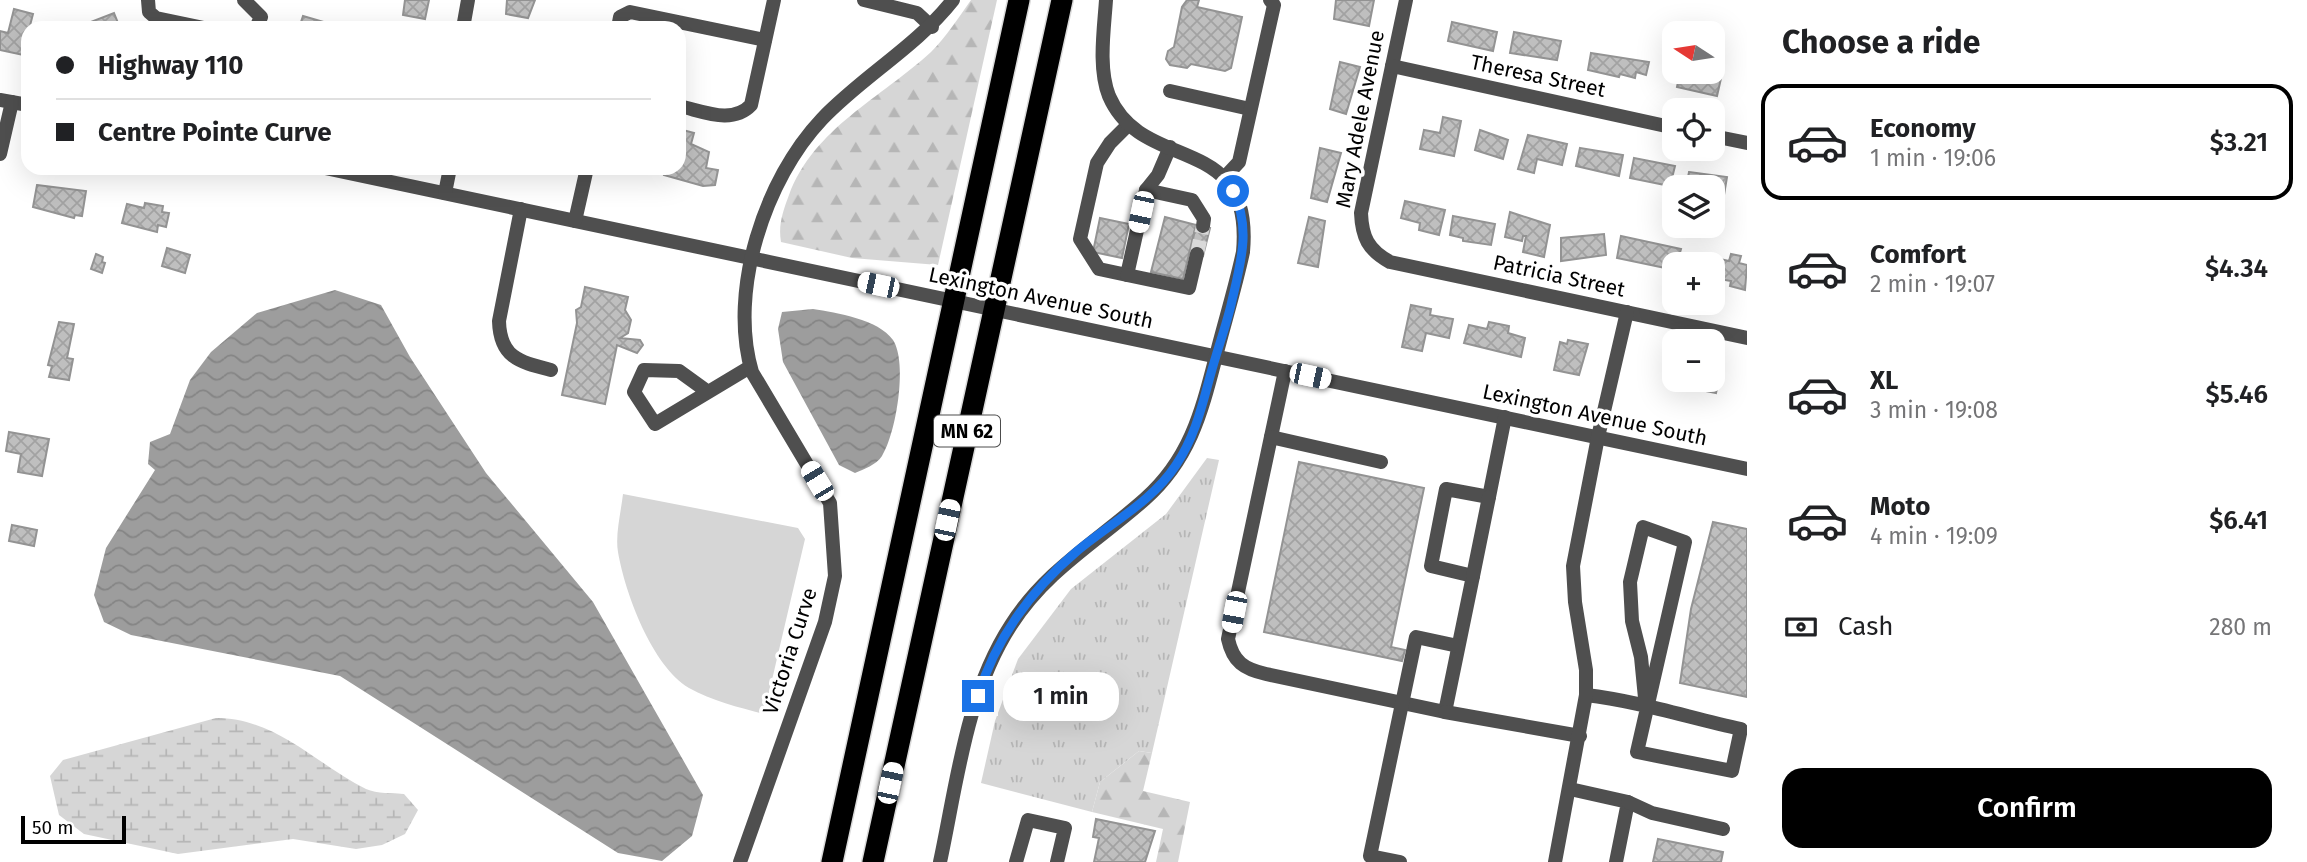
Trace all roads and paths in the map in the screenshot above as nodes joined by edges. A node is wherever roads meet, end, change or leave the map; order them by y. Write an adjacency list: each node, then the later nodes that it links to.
1 (148, 0): 12 (street)
2 (244, 0): 13 (street)
3 (468, 0): 14 (street)
4 (774, 0): 19 (street)
5 (864, 0): 18 (street)
6 (953, 0): 18 (street, Victoria Curve)
7 (1019, 0): 44 (highway, MN 62)
8 (1062, 0): 45 (highway, MN 62)
9 (1105, 0): 25 (street)
10 (1270, 0): 24 (street)
11 (1406, 0): 20 (street, Mary Adele Avenue)
12 (170, 21)
13 (259, 21)
14 (464, 21)
15 (619, 21): 16 (street)
16 (673, 21)
17 (686, 24): 19 (street)
18 (932, 27): 42 (street, Victoria Curve)
19 (765, 40): 23 (street)
20 (1392, 66): 26 (street, Theresa Street); 40 (street, Mary Adele Avenue)
21 (1170, 91): 24 (street)
22 (6, 101): 30 (street)
23 (686, 107)
24 (1250, 109): 34 (street)
25 (1128, 125): 29 (street); 43 (street)
26 (1662, 125)
27 (1725, 138): 28 (street)
28 (1747, 143)
29 (1170, 147): 34 (street); 35 (street)
30 (0, 154)
31 (359, 175): 36 (street, Lexington Avenue South)
32 (449, 175): 36 (street)
33 (585, 175): 38 (street)
34 (1224, 178): 48 (street)
35 (1146, 190): 39 (street); 43 (street)
36 (445, 193): 37 (street, Lexington Avenue South)
37 (521, 209): 38 (street, Lexington Avenue South); 50 (street)
38 (575, 221): 42 (street, Lexington Avenue South)
39 (1203, 226)
40 (1368, 245): 46 (street, Patricia Street)
41 (1197, 254): 43 (street)
42 (752, 258): 44 (street, Lexington Avenue South); 49 (street, Victoria Curve)
43 (1127, 275)
44 (954, 301): 45 (street, Lexington Avenue South); 70 (highway, MN 62)
45 (993, 309): 48 (street, Lexington Avenue South); 71 (highway, MN 62)
46 (1627, 312): 47 (street, Patricia Street); 55 (street)
47 (1747, 338)
48 (1216, 356): 51 (street, Lexington Avenue South); 72 (street)
49 (750, 367): 52 (street); 69 (street, Victoria Curve)
50 (551, 370)
51 (1285, 371): 53 (street, Lexington Avenue South); 54 (street)
52 (708, 392): 52 (street)
53 (1505, 417): 55 (street, Lexington Avenue South); 58 (street)
54 (1271, 437): 56 (street); 62 (street)
55 (1598, 437): 57 (street, Lexington Avenue South); 61 (street)
56 (1381, 462)
57 (1747, 469)
58 (1489, 497): 59 (street); 59 (street)
59 (1473, 576): 60 (street)
60 (1458, 646): 62 (street); 64 (street)
61 (1586, 695): 63 (street); 65 (street)
62 (1402, 703): 64 (street); 75 (street)
63 (1646, 708): 63 (street); 63 (street)
64 (1445, 712): 65 (street)
65 (1580, 736): 66 (street)
66 (1570, 789): 67 (street); 76 (street)
67 (1628, 802): 68 (street); 77 (street)
68 (1723, 829)
69 (740, 862)
70 (832, 862)
71 (873, 862)
72 (940, 862)
73 (1016, 862): 74 (street)
74 (1057, 862)
75 (1400, 862)
76 (1555, 862)
77 (1616, 862)

